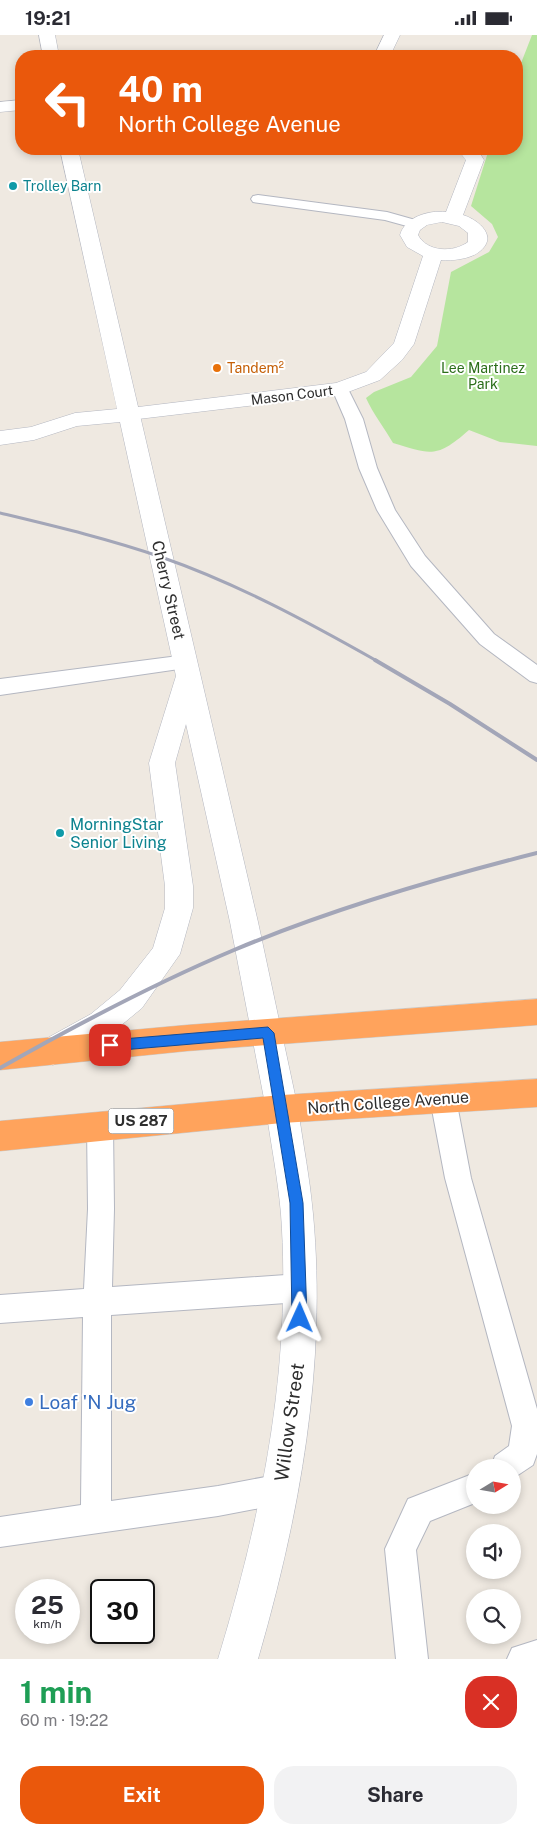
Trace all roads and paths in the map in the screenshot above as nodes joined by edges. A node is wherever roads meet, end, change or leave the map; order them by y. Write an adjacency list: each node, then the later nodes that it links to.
1 (47, 35): 3 (street)
2 (392, 35): 4 (street)
3 (50, 50)
4 (385, 50)
5 (15, 106): 6 (street)
6 (0, 107)
7 (70, 155): 14 (street, Cherry Street)
8 (472, 155): 10 (street)
9 (258, 199): 11 (lane)
10 (454, 218): 11 (street); 12 (street)
11 (414, 224): 12 (street)
12 (433, 254): 13 (street, Mason Court)
13 (340, 389): 14 (street, Mason Court); 19 (lane)
14 (130, 414): 16 (street, Mason Court); 18 (street, Cherry Street)
15 (0, 420): 16 (street)
16 (75, 420): 17 (street)
17 (0, 439)
18 (187, 668): 20 (lane); 22 (street, Cherry Street); 23 (street)
19 (537, 676)
20 (0, 687)
21 (537, 1012): 22 (highway)
22 (268, 1033): 23 (highway); 27 (street, Willow Street)
23 (53, 1051): 24 (highway)
24 (0, 1055)
25 (537, 1093): 26 (highway, North College Avenue / US 287)
26 (443, 1099): 27 (highway, North College Avenue / US 287); 33 (lane)
27 (282, 1109): 28 (highway, North College Avenue / US 287); 30 (street, Willow Street)
28 (100, 1126): 29 (highway, North College Avenue / US 287); 31 (lane)
29 (0, 1136)
30 (300, 1288): 31 (lane); 34 (street, Willow Street)
31 (97, 1304): 32 (lane); 36 (lane)
32 (0, 1309)
33 (515, 1459)
34 (280, 1489): 36 (lane); 39 (street, Willow Street)
35 (466, 1492): 40 (lane)
36 (96, 1517): 37 (lane)
37 (0, 1532)
38 (537, 1656): 41 (lane)
39 (238, 1659)
40 (412, 1659)
41 (523, 1659)

